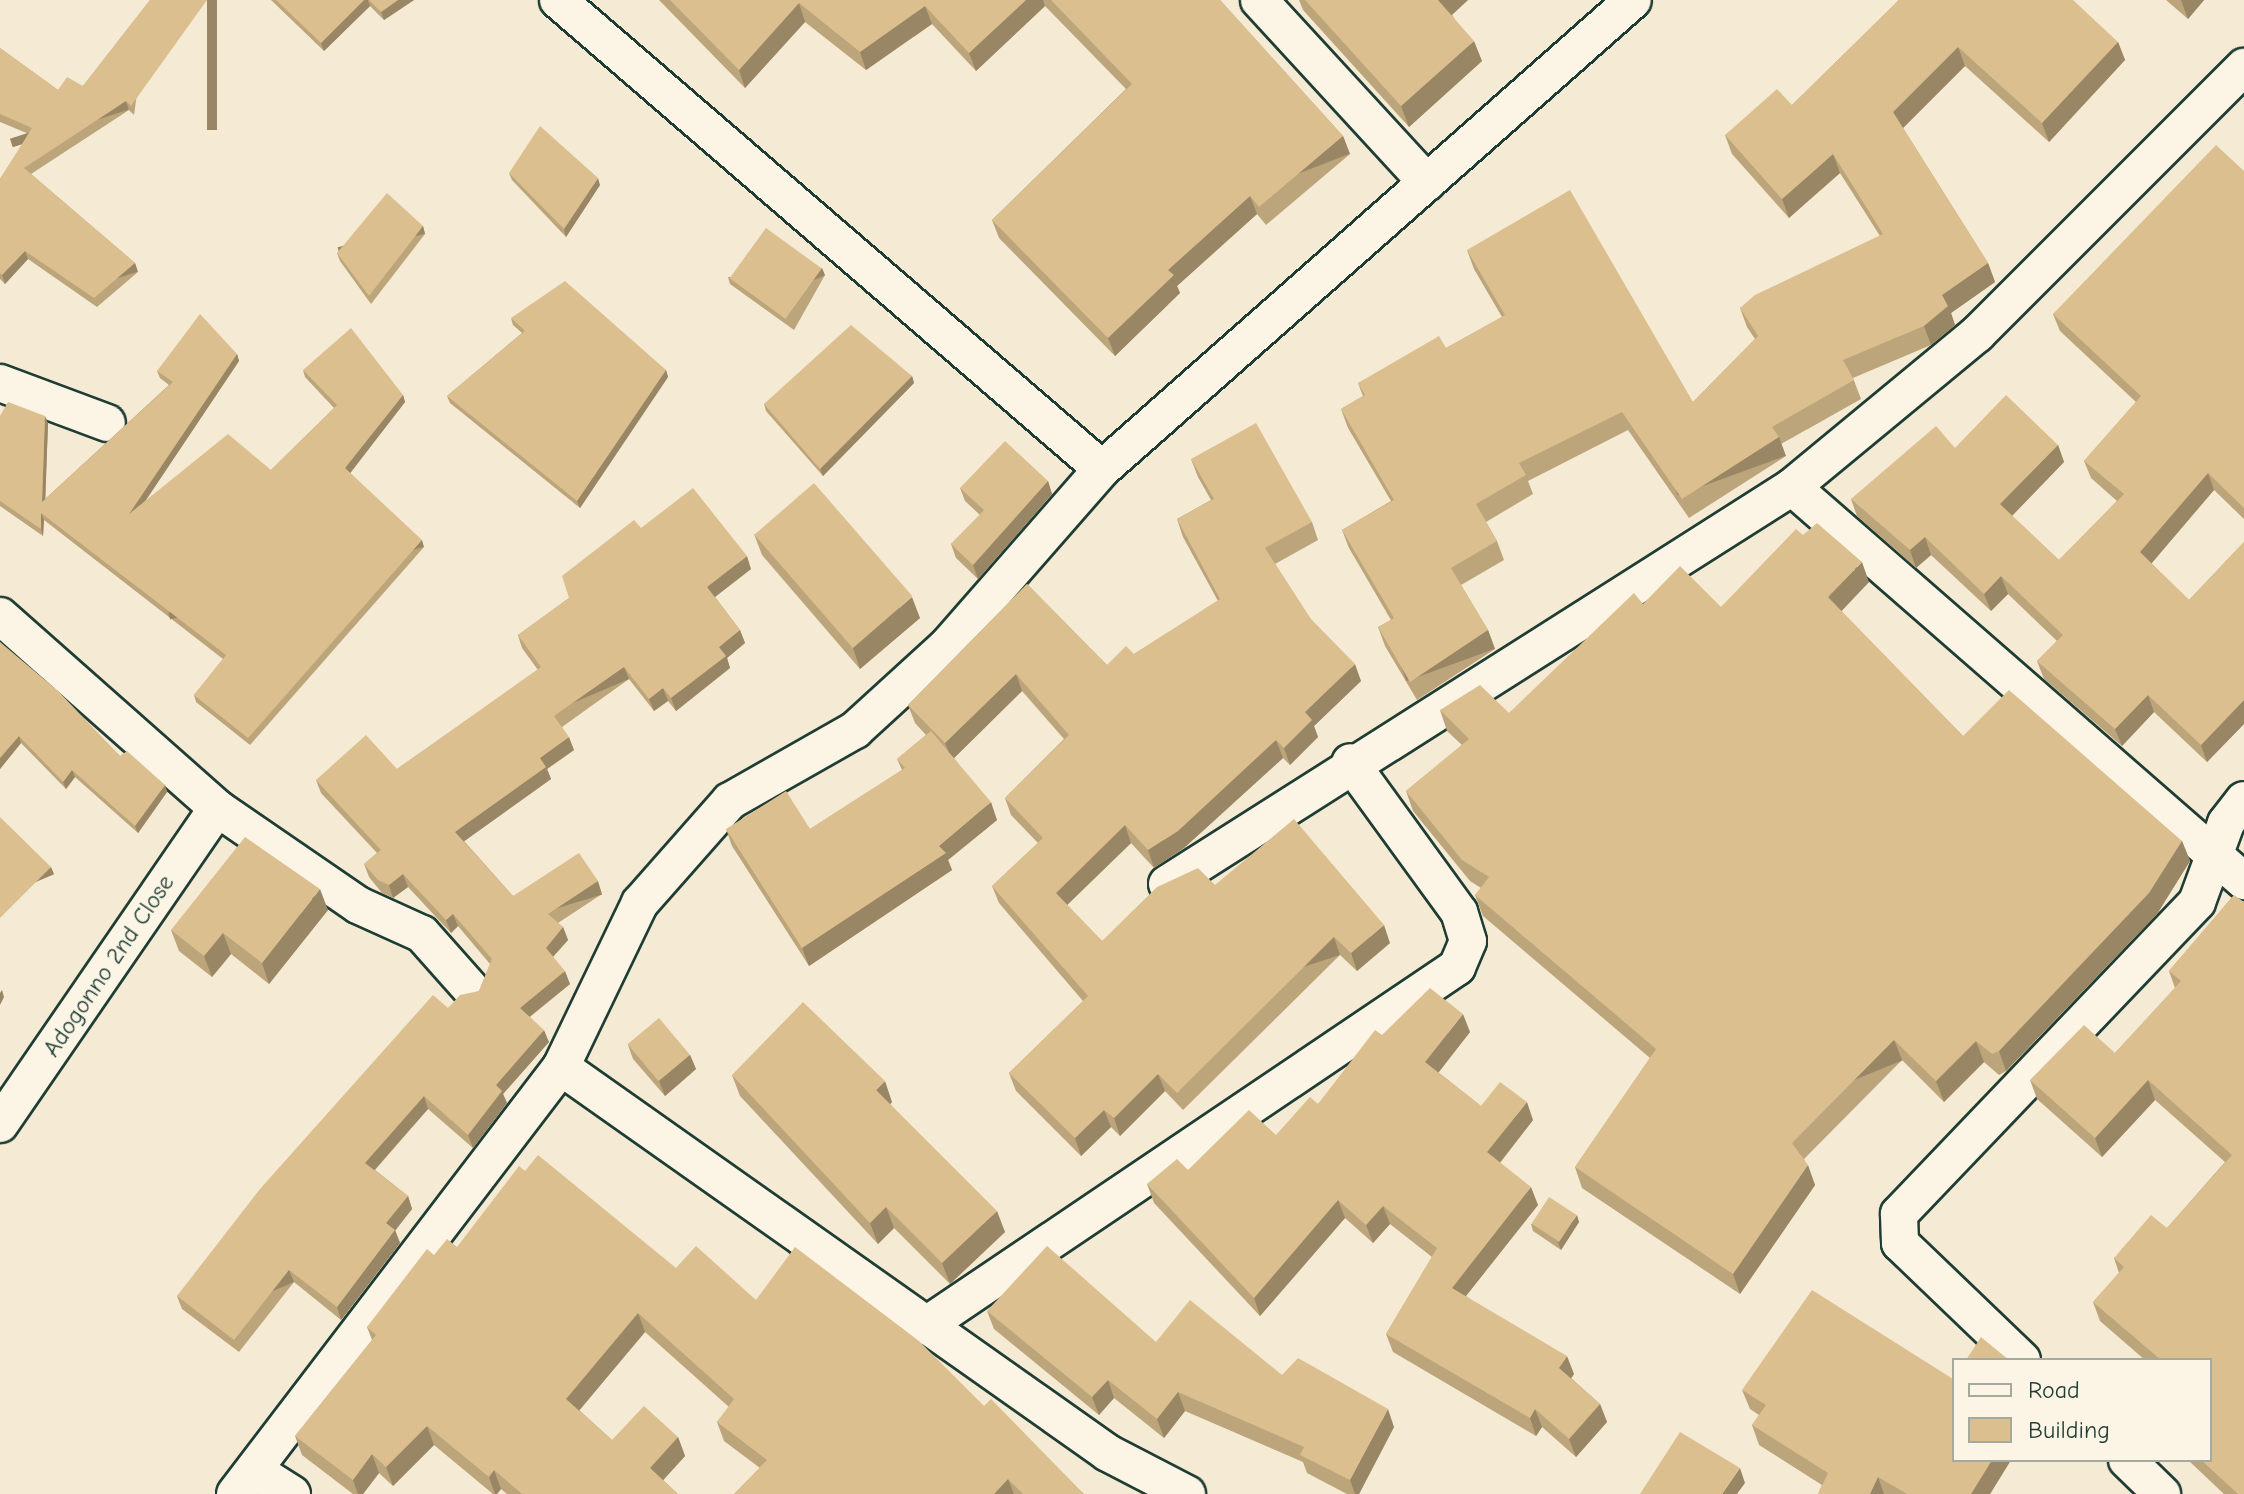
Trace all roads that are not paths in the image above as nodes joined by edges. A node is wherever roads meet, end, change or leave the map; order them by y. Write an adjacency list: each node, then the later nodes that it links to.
1 (558, 0): 8 (street)
2 (1259, 0): 5 (street)
3 (1633, 0): 5 (street)
4 (2244, 67): 9 (street)
5 (1427, 183): 8 (street)
6 (0, 383): 7 (street)
7 (107, 423)
8 (1102, 469): 18 (street)
9 (1792, 487): 11 (street); 14 (street)
10 (0, 616): 13 (street)
11 (1350, 762): 16 (street); 20 (street)
12 (2244, 800): 14 (street)
13 (217, 808): 17 (street); 19 (street, Adogonno 2nd Close)
14 (2213, 857): 15 (street); 21 (street)
15 (2244, 881)
16 (1167, 884)
17 (470, 988)
18 (561, 1067): 20 (street); 23 (street)
19 (0, 1124)
20 (925, 1326): 25 (street)
21 (2020, 1358)
22 (2129, 1462): 26 (street)
23 (245, 1482): 24 (street)
24 (292, 1494)
25 (1187, 1494)
26 (2162, 1494)

